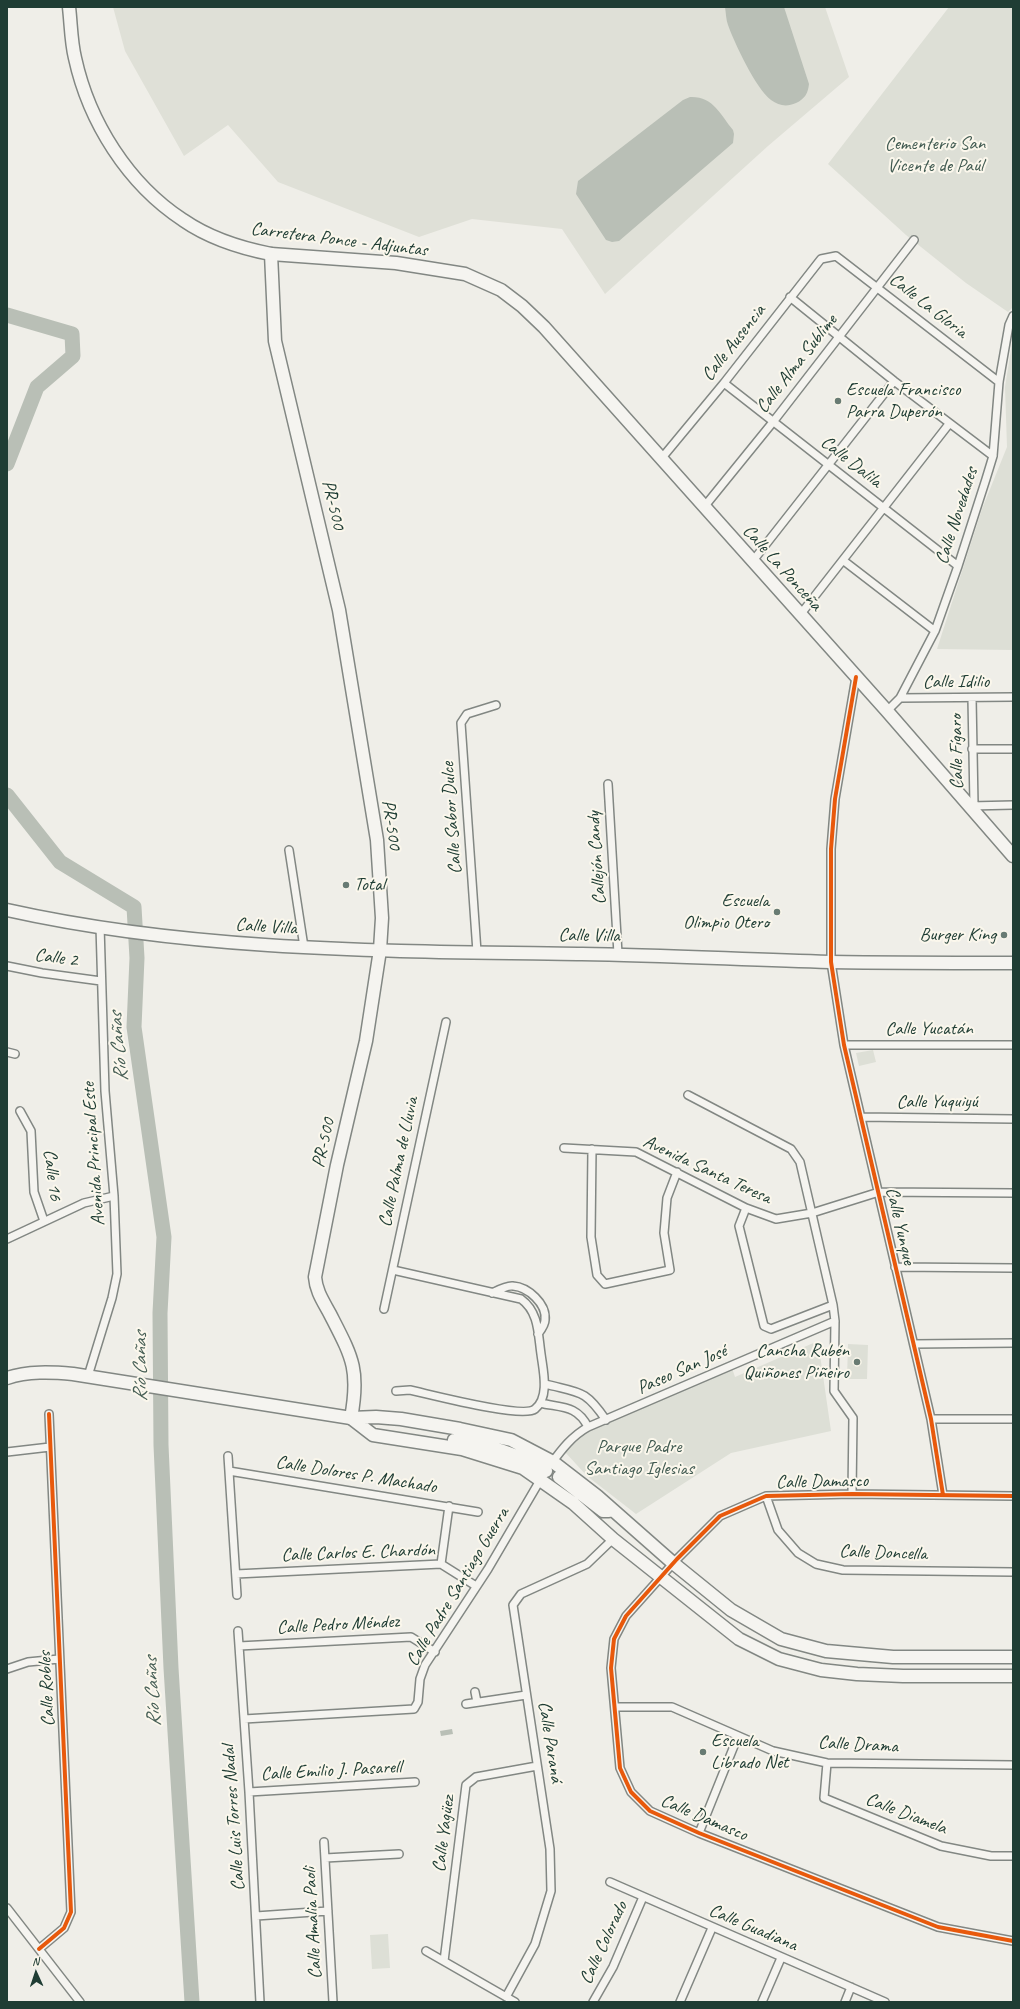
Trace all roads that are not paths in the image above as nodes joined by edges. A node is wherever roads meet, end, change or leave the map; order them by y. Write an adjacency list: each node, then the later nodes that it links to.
1 (69, 7): 3 (main road, Carretera Ponce - Adjuntas)
2 (914, 240): 5 (street, Calle Alma Sublime)
3 (270, 254): 7 (main road, Carretera Ponce - Adjuntas); 41 (main road, PR-500 / PR-500)
4 (836, 256): 5 (street, Calle La Gloria); 6 (street, Calle Ausencia)
5 (877, 287): 9 (street, Calle Alma Sublime); 11 (street, Calle La Gloria)
6 (790, 297): 9 (street); 12 (street, Calle Ausencia)
7 (522, 306): 16 (main road, Calle La Ponceña)
8 (1013, 316): 11 (street, Calle Novedades)
9 (839, 336): 10 (street); 13 (street, Calle Alma Sublime)
10 (894, 381): 14 (street); 17 (street)
11 (1000, 382): 15 (street, Calle Novedades)
12 (724, 383): 13 (street, Calle Dalila); 16 (street, Calle Ausencia)
13 (773, 422): 17 (street, Calle Dalila); 18 (street, Calle Alma Sublime)
14 (950, 424): 15 (street); 19 (street)
15 (993, 456): 22 (street, Calle Novedades)
16 (661, 459): 18 (main road, Calle La Ponceña)
17 (828, 464): 19 (street, Calle Dalila); 21 (street)
18 (704, 507): 21 (main road, Calle La Ponceña)
19 (884, 509): 20 (street); 22 (street, Calle Dalila)
20 (844, 561): 23 (street); 24 (street)
21 (752, 562): 23 (main road, Calle La Ponceña)
22 (958, 566): 24 (street, Calle Novedades)
23 (800, 615): 25 (main road, Calle La Ponceña)
24 (935, 631): 26 (street, Calle Novedades)
25 (856, 677): 30 (main road, Calle La Ponceña); 44 (street, Calle Yunque)
26 (900, 698): 27 (street, Calle Idilio); 30 (street, Calle Novedades)
27 (972, 698): 28 (street, Calle Idilio); 31 (street, Calle Fígaro)
28 (1013, 698)
29 (496, 705): 42 (street, Calle Sabor Dulce)
30 (886, 711): 35 (main road, Calle La Ponceña)
31 (972, 749): 32 (street); 35 (street, Calle Fígaro)
32 (1013, 749)
33 (608, 784): 43 (street, Callejón Candy)
34 (1013, 805): 35 (street)
35 (972, 806): 37 (main road, Calle La Ponceña)
36 (290, 850): 40 (street)
37 (1013, 856)
38 (7, 910): 39 (main road, Calle Villa)
39 (100, 926): 40 (main road, Calle Villa); 47 (street, Avenida Principal Este)
40 (304, 947): 41 (main road, Calle Villa)
41 (380, 950): 42 (main road, Calle Villa); 83 (main road, PR-500 / PR-500)
42 (477, 952): 43 (main road, Calle Villa)
43 (618, 954): 44 (main road, Calle Villa)
44 (830, 962): 45 (main road, Calle Villa); 49 (street, Calle Yunque)
45 (1013, 963)
46 (7, 966): 47 (street, Calle 2)
47 (101, 981): 62 (street, Avenida Principal Este)
48 (446, 1022): 69 (street, Calle Palma de Lluvia)
49 (844, 1045): 50 (street, Calle Yucatán); 55 (street, Calle Yunque)
50 (1013, 1045)
51 (7, 1052): 52 (street)
52 (15, 1054)
53 (688, 1095): 64 (street)
54 (20, 1111): 65 (street, Calle 16)
55 (861, 1117): 56 (street, Calle Yuquiyú); 60 (street, Calle Yunque)
56 (1013, 1119)
57 (564, 1148): 58 (street, Avenida Santa Teresa)
58 (592, 1149): 59 (street, Avenida Santa Teresa); 59 (street)
59 (677, 1172): 63 (street, Avenida Santa Teresa)
60 (879, 1192): 61 (street, Avenida Santa Teresa); 64 (street, Avenida Santa Teresa); 67 (street, Calle Yunque)
61 (1013, 1193)
62 (114, 1196): 65 (street); 77 (street, Avenida Principal Este)
63 (746, 1208): 64 (street, Avenida Santa Teresa); 71 (street)
64 (812, 1213): 71 (street)
65 (44, 1221): 66 (street)
66 (7, 1239)
67 (895, 1267): 68 (street); 76 (street, Calle Yunque)
68 (1013, 1268)
69 (393, 1270): 70 (street); 72 (street, Calle Palma de Lluvia)
70 (492, 1293): 74 (street); 74 (street)
71 (834, 1305): 73 (street)
72 (384, 1309)
73 (835, 1320): 86 (street, Paseo San José); 93 (street)
74 (538, 1334): 79 (street)
75 (1013, 1343): 76 (street)
76 (914, 1344): 84 (street, Calle Yunque)
77 (88, 1376): 78 (main road); 83 (main road)
78 (7, 1378)
79 (545, 1384): 81 (street); 86 (street)
80 (396, 1391): 81 (street)
81 (540, 1403): 87 (street)
82 (49, 1414): 88 (street, Calle Robles)
83 (351, 1418): 91 (main road); 91 (main road)
84 (931, 1419): 85 (street); 94 (street, Calle Yunque)
85 (1013, 1419)
86 (606, 1420): 87 (street, Paseo San José)
87 (588, 1427): 91 (street, Paseo San José)
88 (50, 1447): 89 (street); 111 (street, Calle Robles)
89 (7, 1452)
90 (228, 1456): 92 (street)
91 (547, 1470): 99 (main road); 100 (main road); 105 (street, Calle Padre Santiago Guerra)
92 (229, 1471): 97 (street, Calle Dolores P. Machado); 103 (street)
93 (852, 1494): 94 (street, Calle Damasco); 95 (street, Calle Damasco)
94 (943, 1495): 96 (street, Calle Damasco)
95 (766, 1496): 100 (street, Calle Damasco); 102 (street, Calle Doncella)
96 (1013, 1496)
97 (449, 1506): 98 (street, Calle Dolores P. Machado); 101 (street)
98 (478, 1512)
99 (613, 1539): 104 (main road); 115 (street, Calle Paraná)
100 (673, 1563): 104 (street, Calle Damasco); 110 (main road)
101 (441, 1564): 103 (street, Calle Carlos E. Chardón); 105 (street, Calle Carlos E. Chardón)
102 (1013, 1572)
103 (236, 1574): 106 (street)
104 (660, 1577): 113 (main road); 118 (street, Calle Damasco)
105 (476, 1586): 109 (street, Calle Padre Santiago Guerra)
106 (237, 1595)
107 (238, 1631): 108 (street, Calle Luis Torres Nadal)
108 (239, 1646): 109 (street, Calle Pedro Méndez); 119 (street, Calle Luis Torres Nadal)
109 (435, 1652): 119 (street, Calle Padre Santiago Guerra)
110 (1013, 1657)
111 (59, 1659): 112 (street); 138 (street, Calle Robles)
112 (7, 1669)
113 (1013, 1676)
114 (475, 1692): 116 (street)
115 (526, 1695): 116 (street); 123 (street, Calle Paraná)
116 (477, 1702): 117 (street)
117 (466, 1704)
118 (615, 1707): 120 (street, Calle Drama); 126 (street, Calle Damasco)
119 (244, 1719): 125 (street, Calle Luis Torres Nadal)
120 (738, 1736): 121 (street, Calle Drama); 126 (street)
121 (827, 1763): 122 (street, Calle Drama); 129 (street, Calle Diamela)
122 (1013, 1765)
123 (537, 1766): 141 (street, Calle Yagüez); 143 (street, Calle Paraná)
124 (415, 1782): 125 (street, Calle Emilio J. Pasarell)
125 (250, 1792): 135 (street, Calle Luis Torres Nadal)
126 (699, 1833): 137 (street, Calle Damasco)
127 (324, 1842): 130 (street, Calle Amalia Paoli)
128 (399, 1854): 130 (street)
129 (1013, 1856)
130 (325, 1858): 134 (street, Calle Amalia Paoli)
131 (610, 1882): 132 (street, Calle Guadiana)
132 (643, 1897): 136 (street, Calle Guadiana); 148 (street, Calle Colorado)
133 (7, 1908): 138 (street)
134 (328, 1911): 135 (street); 146 (street, Calle Amalia Paoli)
135 (256, 1916): 145 (street, Calle Luis Torres Nadal)
136 (712, 1928): 140 (street, Calle Guadiana); 149 (street)
137 (1013, 1941)
138 (39, 1949): 144 (street)
139 (426, 1952): 141 (street)
140 (781, 1958): 142 (street, Calle Guadiana); 150 (street)
141 (444, 1961): 143 (street)
142 (851, 1987): 151 (street); 152 (street, Calle Guadiana)
143 (506, 1997): 147 (street)
144 (80, 2002)
145 (260, 2002)
146 (333, 2002)
147 (515, 2002)
148 (593, 2002)
149 (680, 2002)
150 (762, 2002)
151 (845, 2002)
152 (885, 2002)

